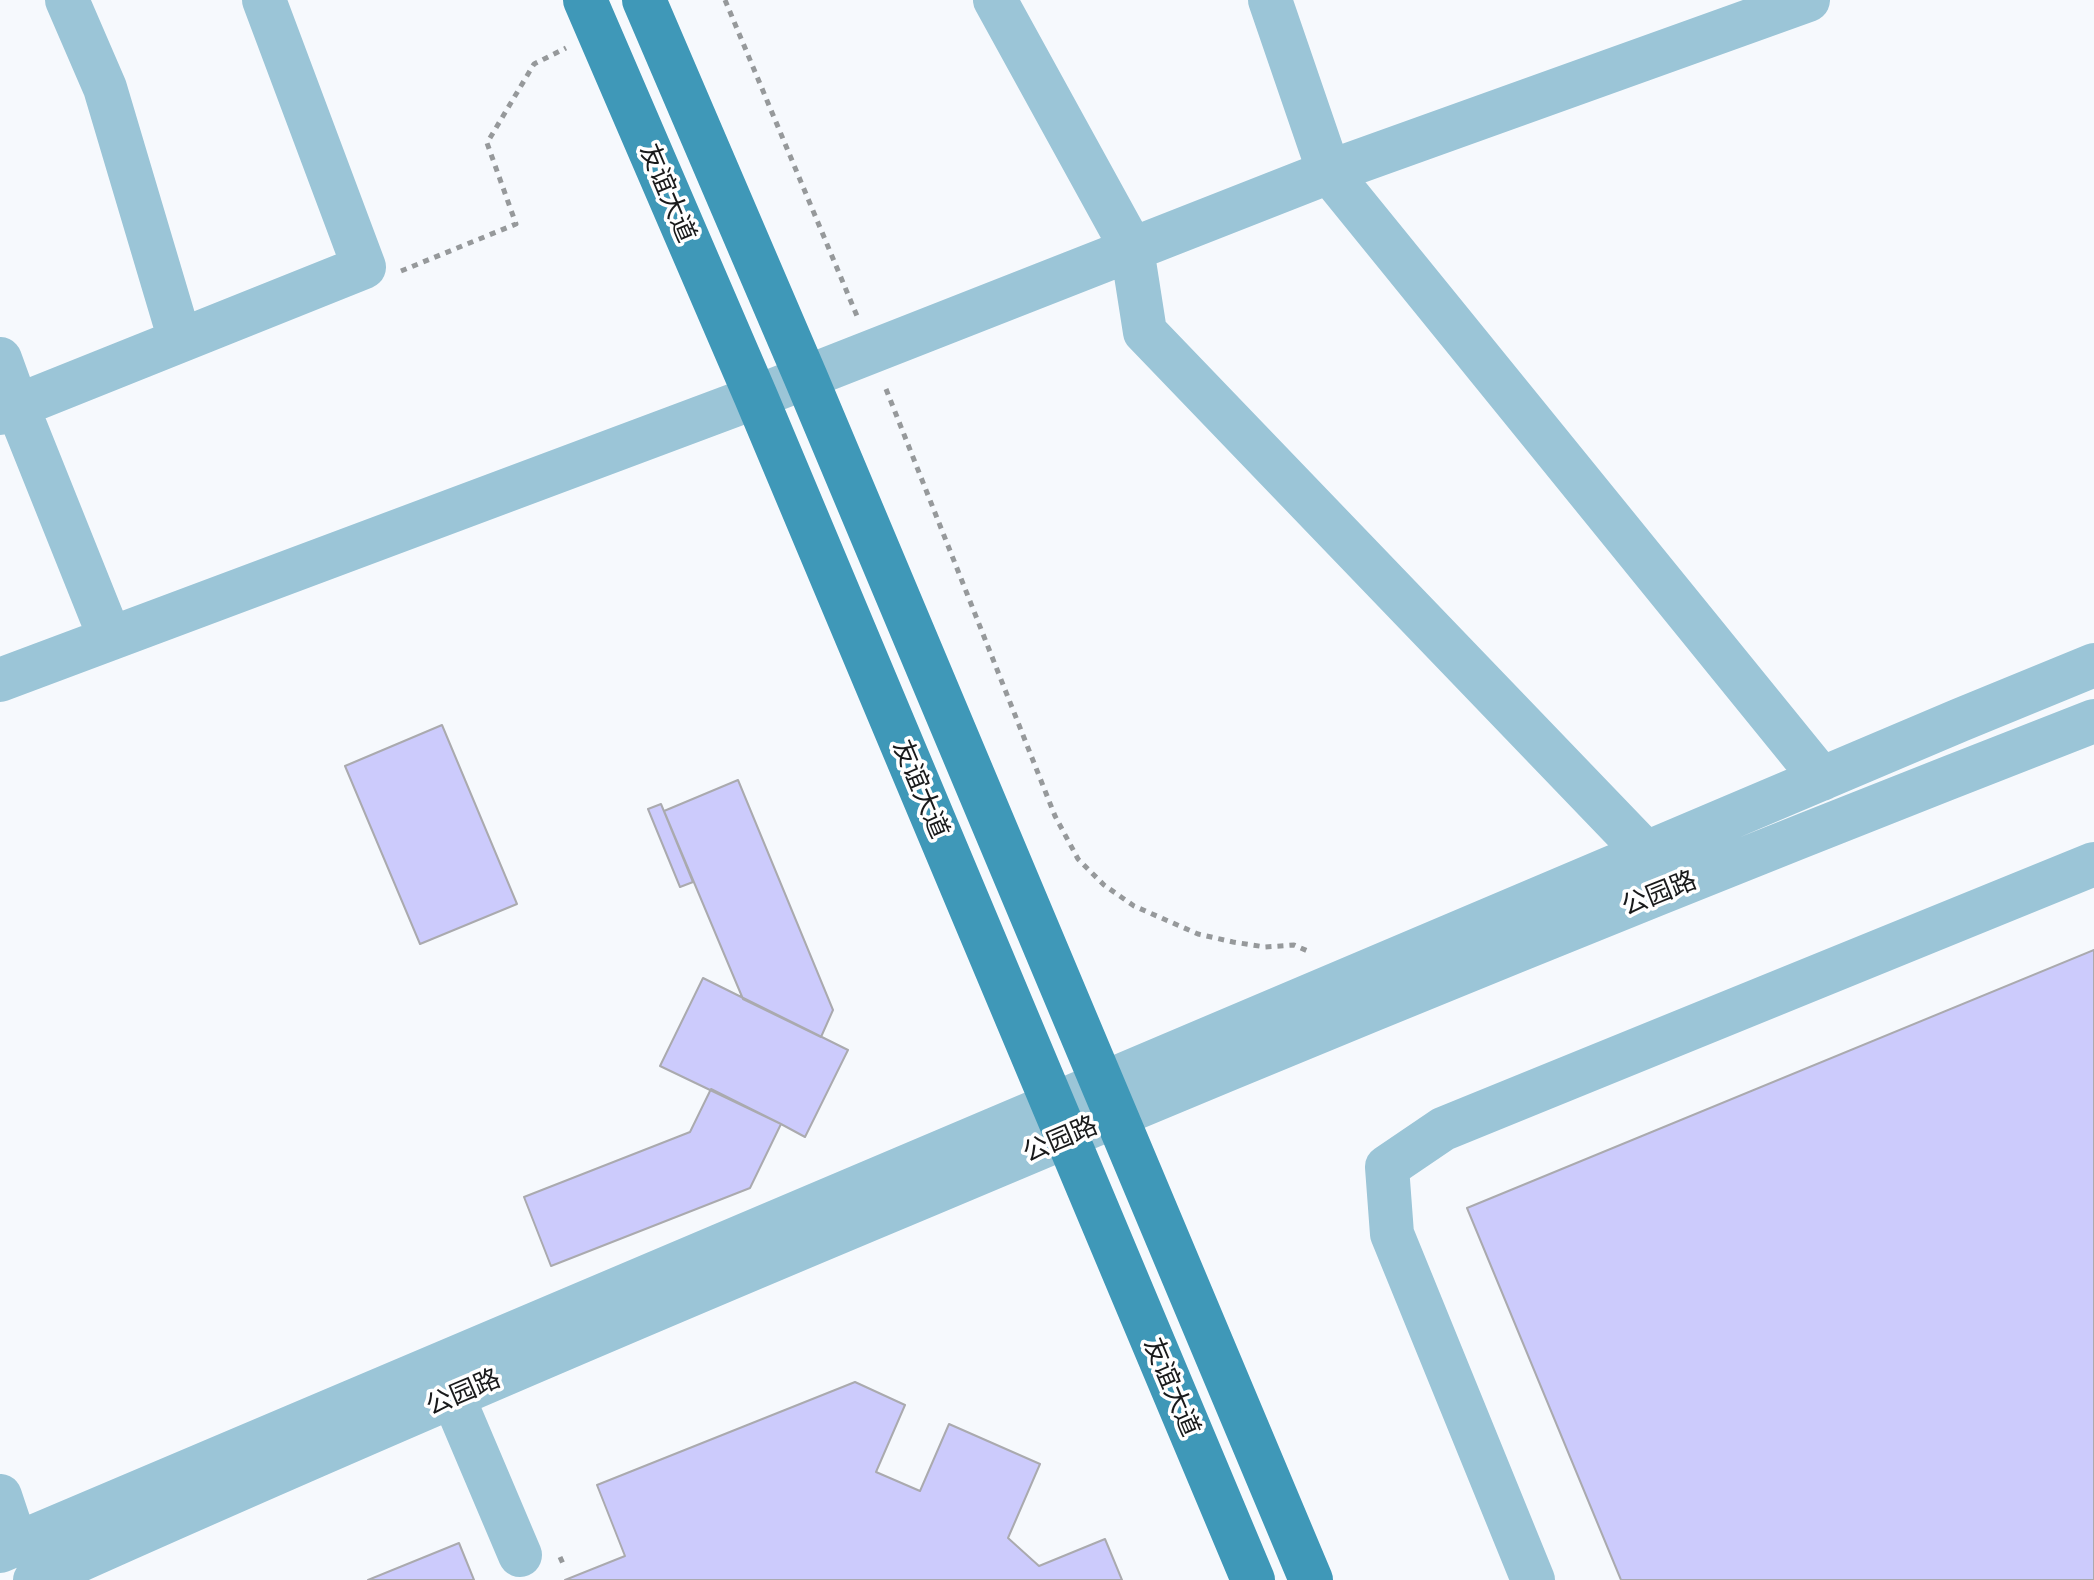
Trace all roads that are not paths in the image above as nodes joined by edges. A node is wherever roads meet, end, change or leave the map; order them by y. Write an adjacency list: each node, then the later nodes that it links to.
1 (67, 0): 10 (street)
2 (264, 0): 10 (street)
3 (644, 0): 12 (main road, 友谊大道)
4 (995, 0): 9 (street)
5 (1270, 0): 8 (street)
6 (1808, 0): 8 (street)
7 (592, 16): 13 (main road, 友谊大道)
8 (1329, 172): 9 (street); 19 (street)
9 (1132, 249): 12 (street); 20 (street)
10 (180, 340): 14 (street)
11 (0, 359): 14 (street)
12 (806, 378): 13 (street); 22 (main road, 友谊大道)
13 (756, 397): 15 (street); 23 (main road, 友谊大道)
14 (9, 410): 15 (street)
15 (110, 638): 17 (street)
16 (2094, 665): 19 (street)
17 (0, 680)
18 (2094, 721): 22 (street, 公园路)
19 (1822, 779): 20 (street)
20 (1646, 853): 22 (street)
21 (2094, 864): 30 (street)
22 (1110, 1100): 23 (street, 公园路); 29 (main road, 友谊大道)
23 (1060, 1121): 24 (street, 公园路); 27 (street); 28 (main road, 友谊大道)
24 (453, 1397): 26 (street); 27 (street, 公园路)
25 (0, 1496): 27 (street)
26 (520, 1555)
27 (17, 1559)
28 (1253, 1580)
29 (1311, 1580)
30 (1533, 1580)

